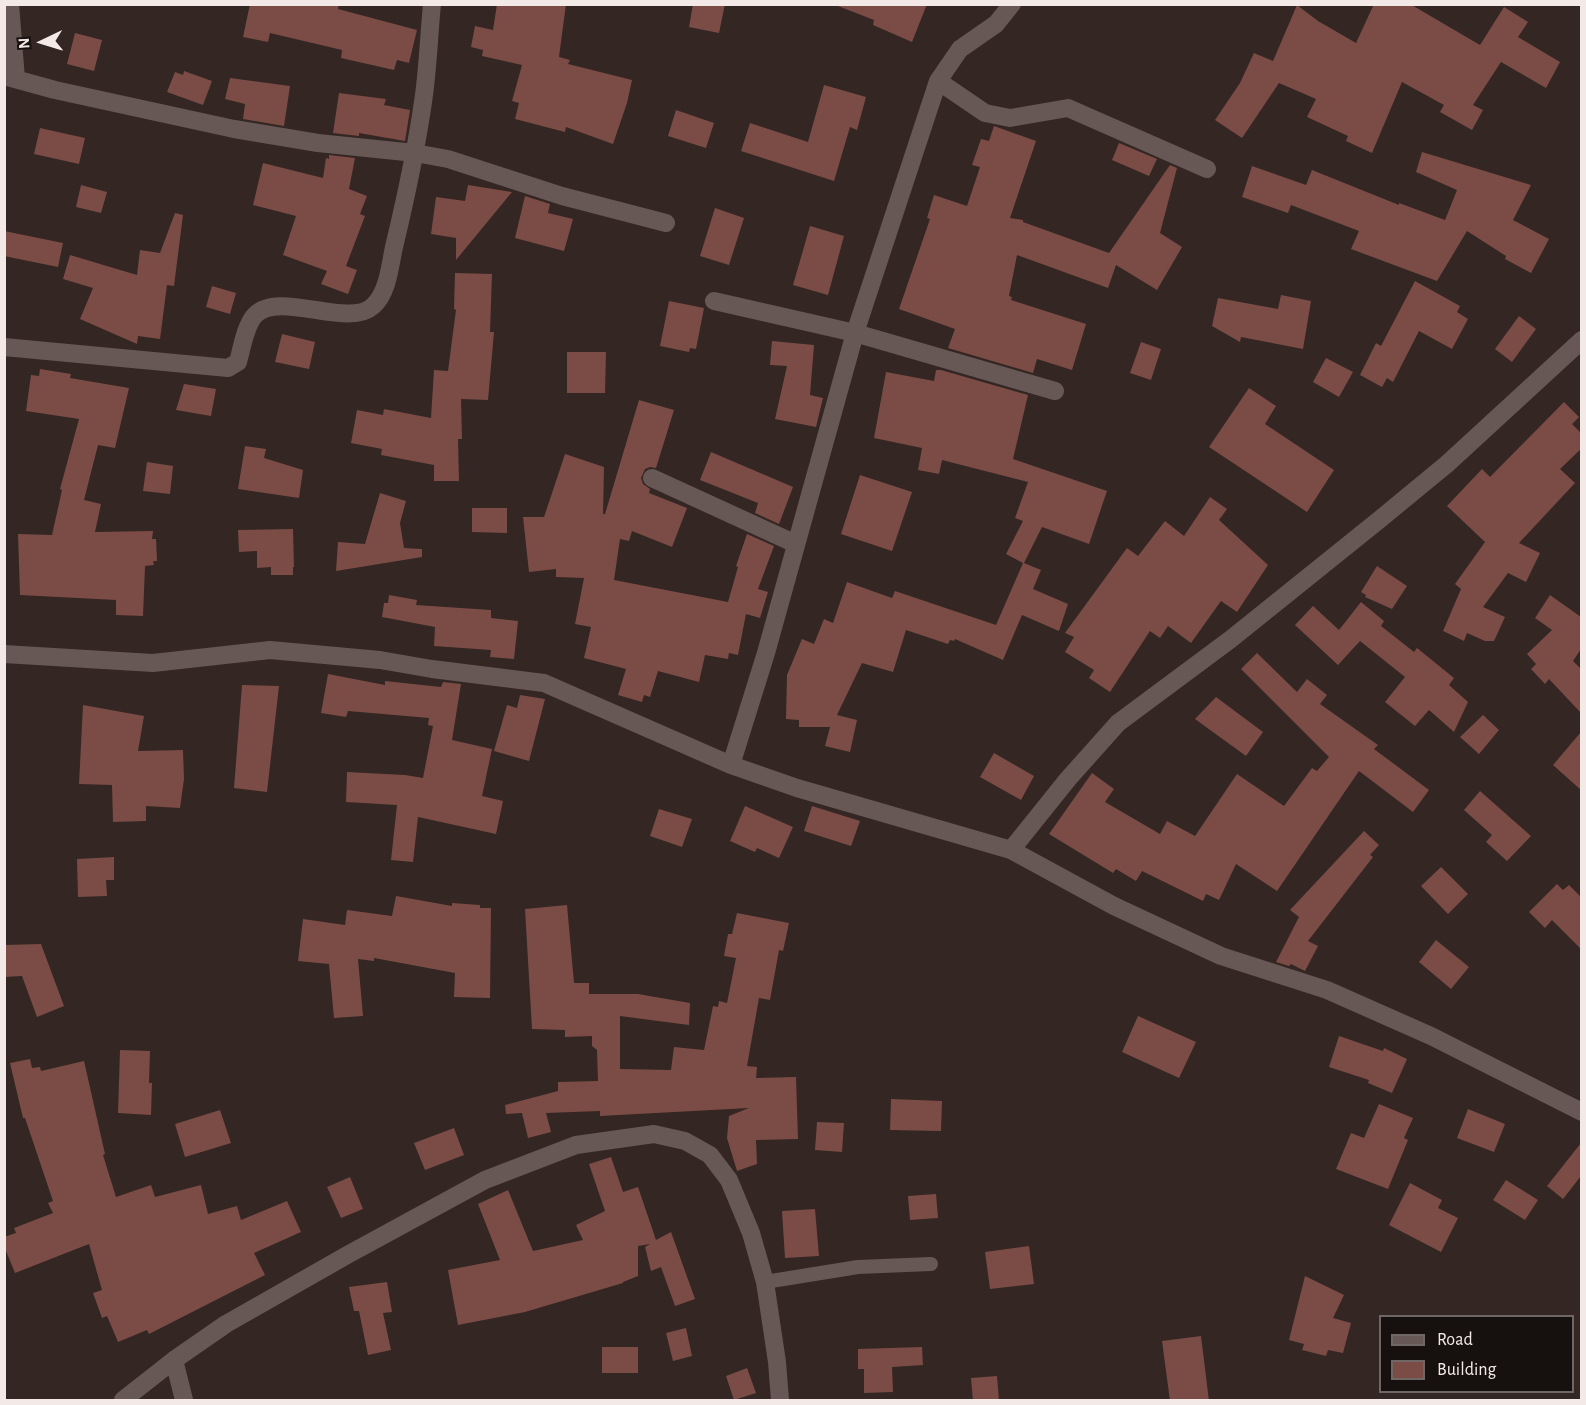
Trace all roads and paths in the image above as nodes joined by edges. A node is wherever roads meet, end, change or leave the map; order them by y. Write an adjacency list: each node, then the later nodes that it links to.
1 (10, 4): 4 (street)
2 (432, 4): 6 (street)
3 (1012, 4): 5 (street)
4 (10, 78): 6 (street)
5 (938, 81): 7 (street); 10 (street)
6 (415, 153): 8 (street); 12 (street)
7 (1207, 169)
8 (666, 224)
9 (714, 301): 10 (street)
10 (855, 333): 13 (street); 15 (street)
11 (1581, 340): 18 (street)
12 (4, 347)
13 (1055, 391)
14 (652, 478): 15 (street)
15 (796, 544): 17 (street)
16 (4, 654): 17 (street)
17 (731, 765): 18 (street)
18 (1011, 850): 19 (street)
19 (1581, 1112)
20 (931, 1264): 21 (lane)
21 (765, 1282): 22 (street); 25 (street)
22 (174, 1360): 23 (street); 24 (street)
23 (123, 1401)
24 (184, 1401)
25 (780, 1401)

